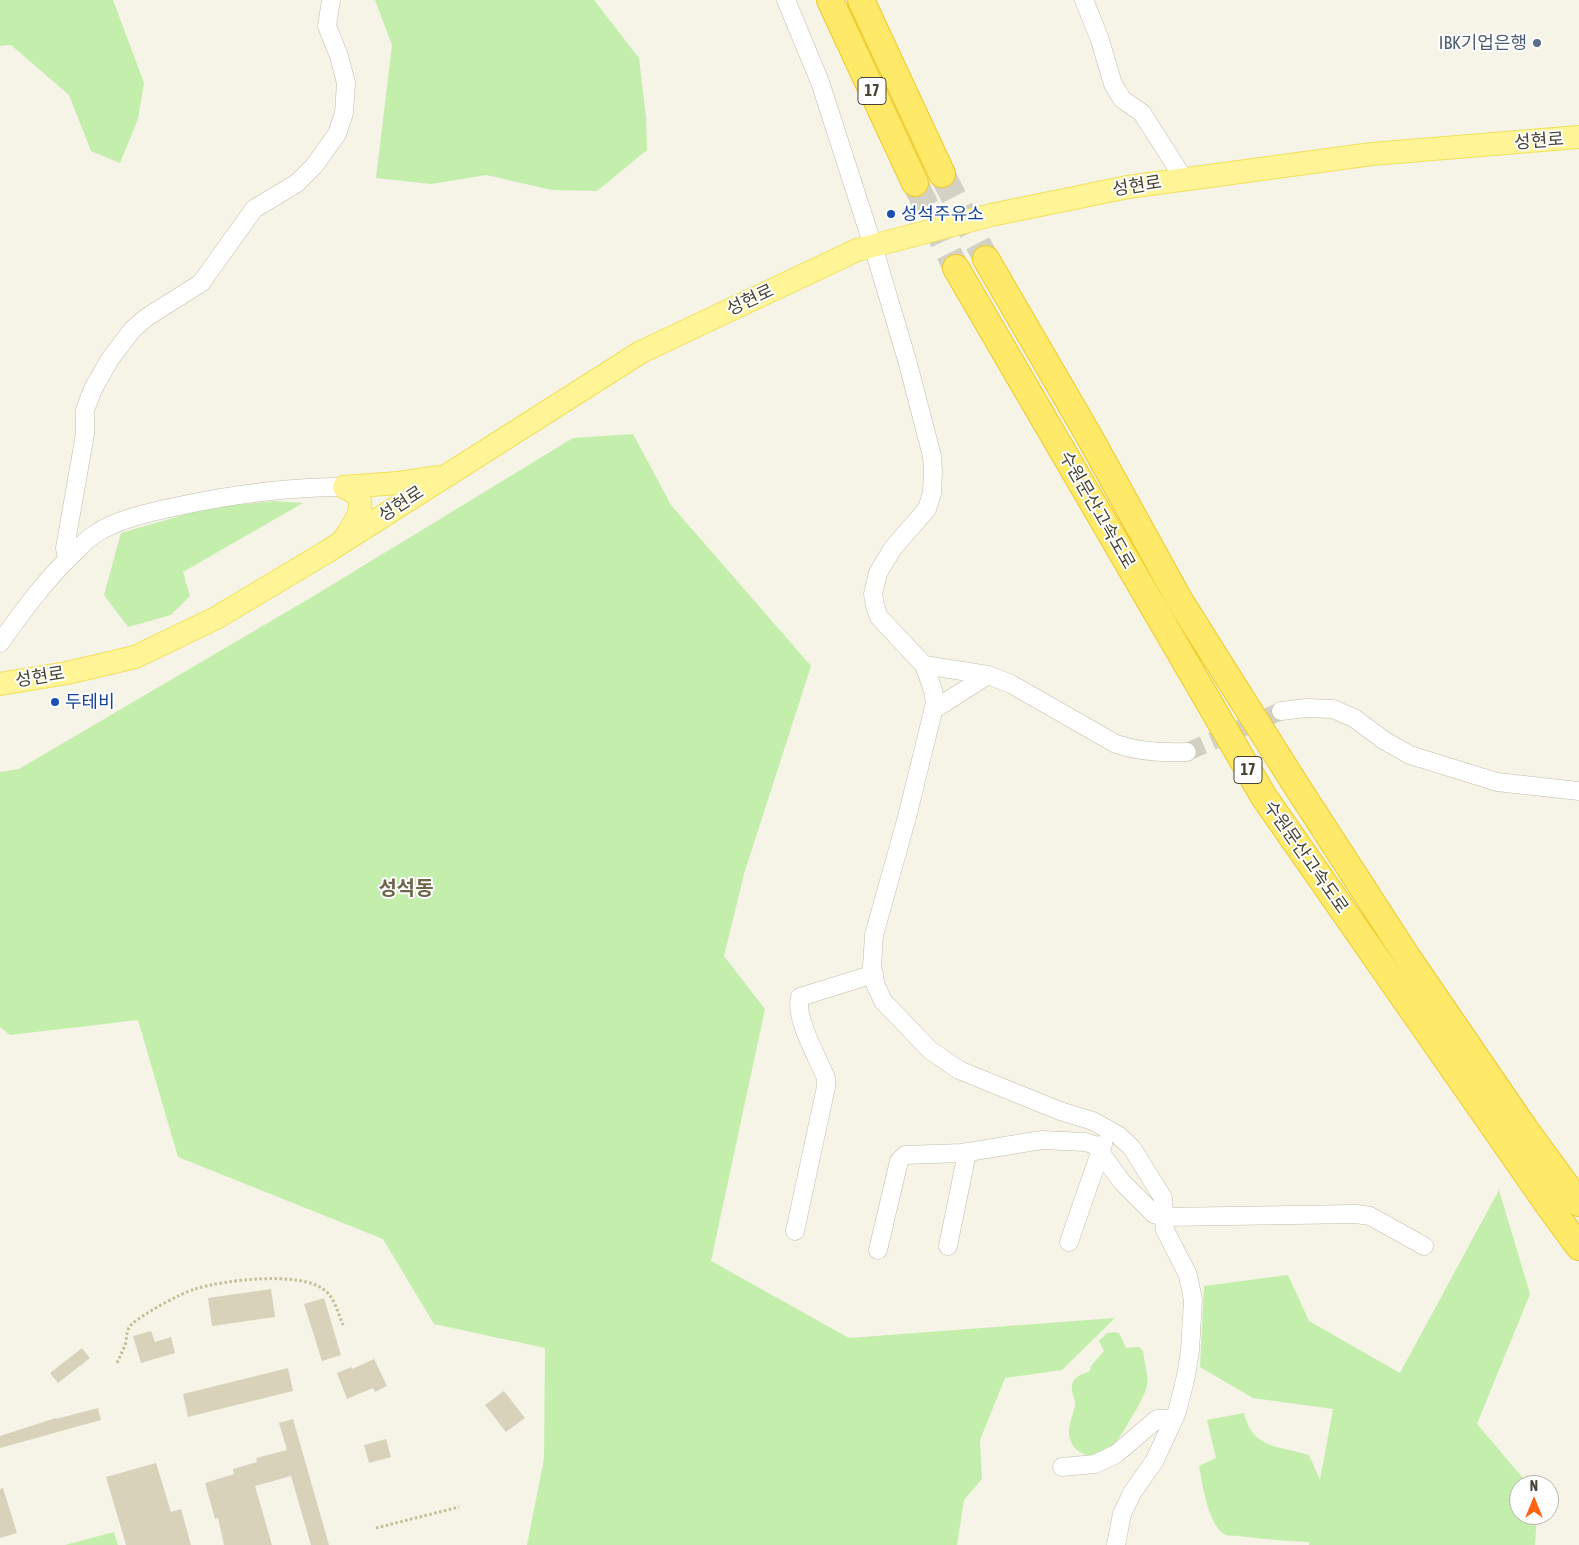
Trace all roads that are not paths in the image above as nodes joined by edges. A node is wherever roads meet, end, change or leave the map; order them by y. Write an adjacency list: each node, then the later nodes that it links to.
1 (331, 0): 16 (street)
2 (786, 0): 10 (street)
3 (830, 0): 9 (highway, 17)
4 (861, 0): 7 (highway, 17)
5 (1084, 0): 8 (street)
6 (1579, 138): 8 (main road, 성현로)
7 (942, 174)
8 (1184, 179): 10 (main road, 성현로)
9 (915, 183)
10 (873, 246): 13 (main road, 성현로); 18 (street)
11 (986, 259): 29 (highway, 수원문산고속도로 / 17)
12 (956, 268): 35 (highway, 수원문산고속도로 / 17)
13 (446, 475): 14 (main road); 15 (main road, 성현로)
14 (344, 487): 15 (main road); 16 (street)
15 (343, 541): 20 (main road, 성현로)
16 (67, 559): 17 (street)
17 (0, 643)
18 (924, 665): 19 (street); 21 (street)
19 (988, 675): 21 (street); 23 (street)
20 (0, 684)
21 (933, 710): 25 (street)
22 (1281, 712): 24 (street)
23 (1187, 752)
24 (1579, 791)
25 (874, 974): 26 (street); 31 (street)
26 (1108, 1130): 28 (street); 30 (street)
27 (967, 1152): 28 (street); 33 (street); 36 (street)
28 (1100, 1153): 30 (street); 32 (street)
29 (1579, 1203)
30 (1165, 1217): 34 (street); 37 (street)
31 (794, 1231)
32 (1069, 1242)
33 (948, 1246)
34 (1424, 1246)
35 (1579, 1247)
36 (878, 1250)
37 (1174, 1418): 38 (street); 39 (street)
38 (1062, 1467)
39 (1116, 1545)

